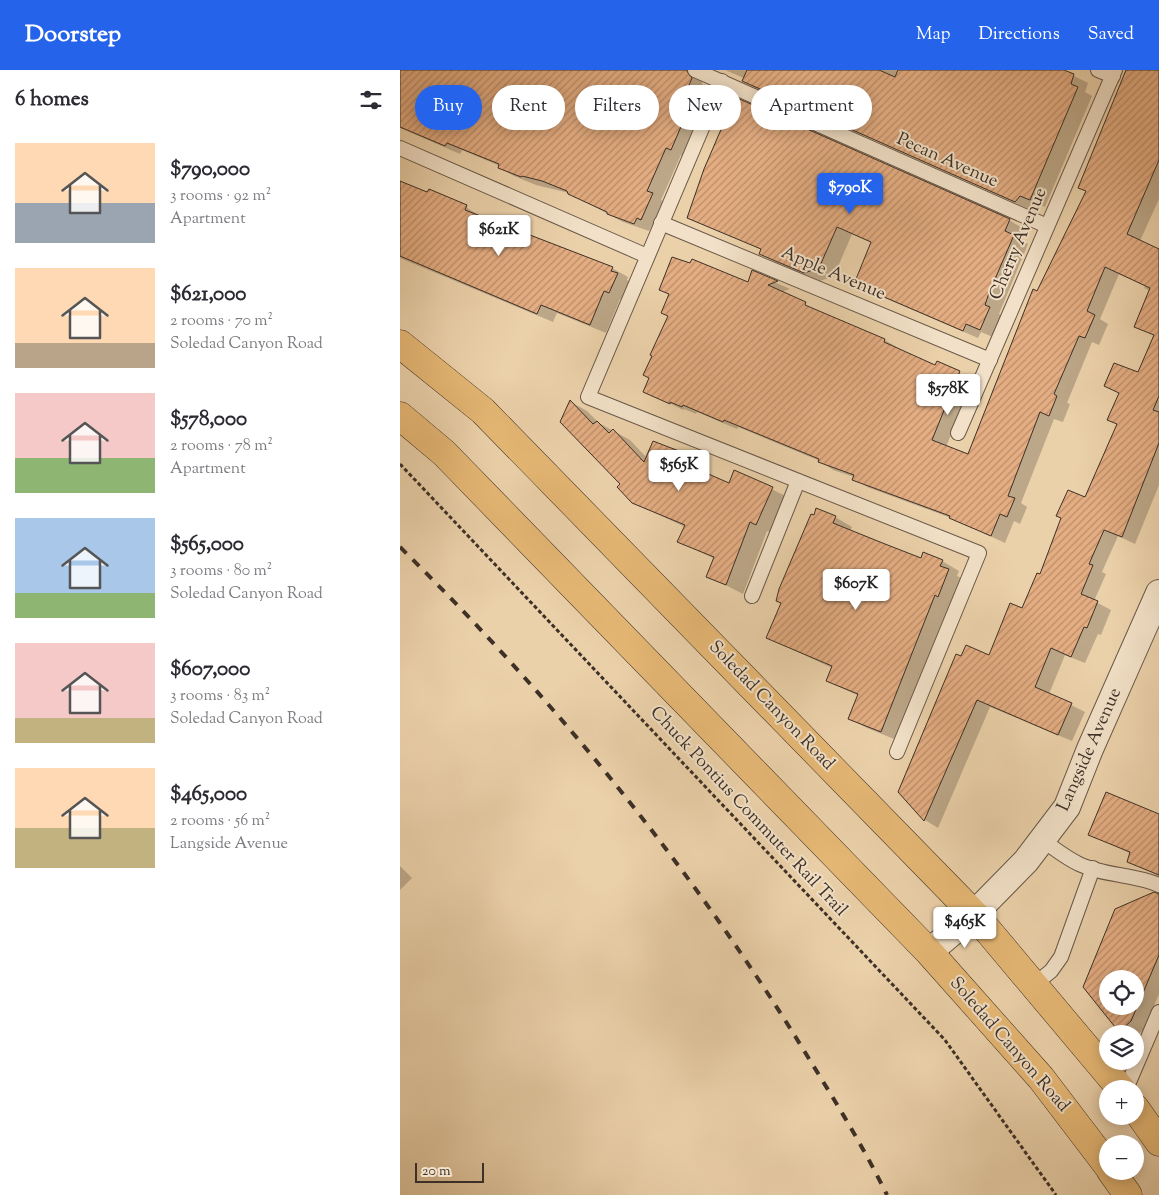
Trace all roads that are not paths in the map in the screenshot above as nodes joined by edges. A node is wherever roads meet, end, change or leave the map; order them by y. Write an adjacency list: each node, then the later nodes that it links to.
1 (695, 70): 4 (lane, Pecan Avenue)
2 (1098, 70): 3 (lane)
3 (1114, 73): 7 (lane, Cherry Avenue)
4 (722, 82): 6 (lane); 7 (lane, Pecan Avenue)
5 (400, 148): 8 (lane)
6 (661, 223): 8 (lane); 10 (lane, Apple Avenue)
7 (1047, 226): 10 (lane, Cherry Avenue)
8 (648, 256): 13 (lane)
9 (400, 344): 20 (main road, Soledad Canyon Road)
10 (990, 360): 12 (lane, Cherry Avenue)
11 (400, 416): 21 (main road, Soledad Canyon Road)
12 (958, 433)
13 (798, 481): 15 (lane); 16 (lane)
14 (1159, 593): 17 (street, Langside Avenue)
15 (752, 596)
16 (897, 752)
17 (1042, 840): 18 (lane); 20 (street, Langside Avenue)
18 (1094, 868): 19 (lane); 22 (lane)
19 (1159, 885)
20 (974, 914): 21 (street, Langside Avenue); 22 (main road, Soledad Canyon Road)
21 (929, 952): 28 (main road, Soledad Canyon Road)
22 (1035, 984): 24 (main road, Soledad Canyon Road)
23 (1159, 1012): 25 (lane)
24 (1114, 1080)
25 (1130, 1080)
26 (1144, 1121): 27 (main road)
27 (1159, 1142)
28 (1099, 1154)
29 (1117, 1180): 30 (main road)
30 (1128, 1195)

